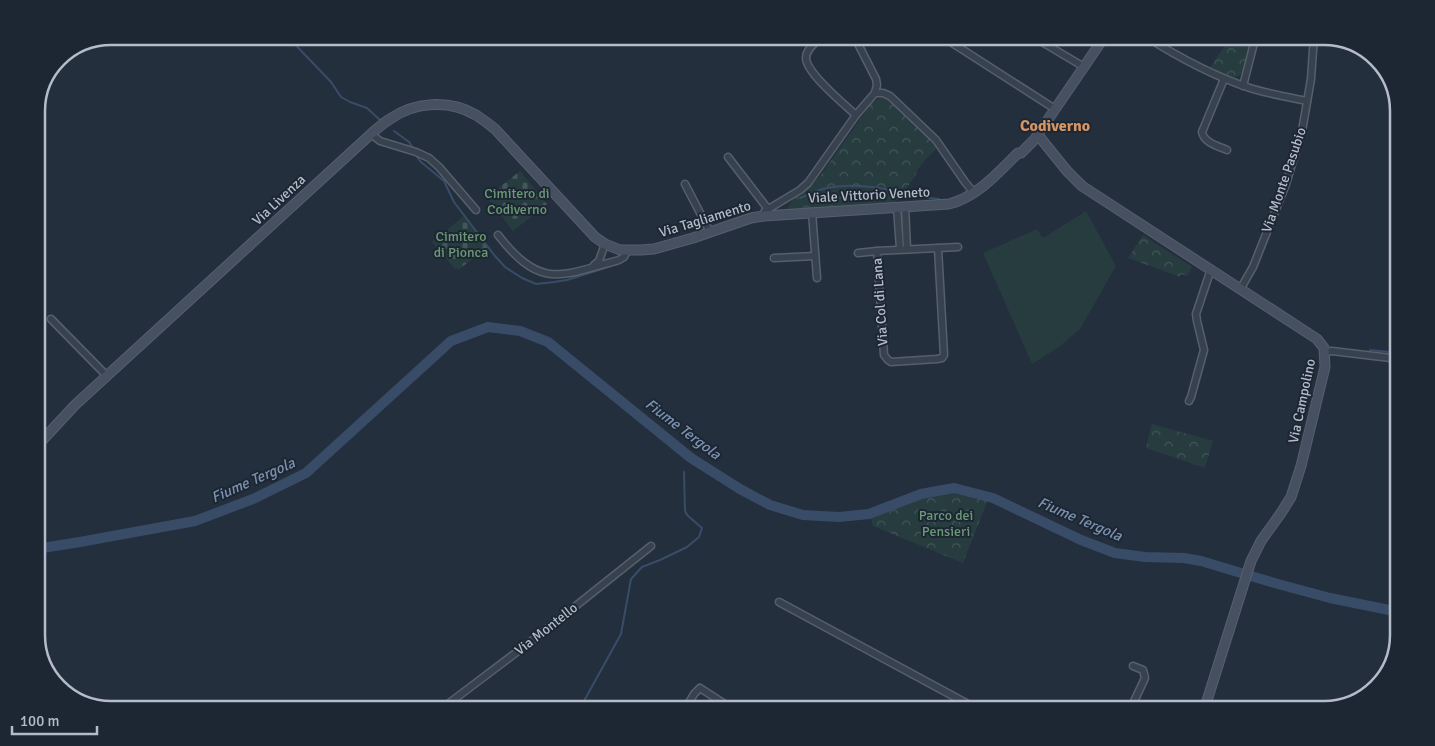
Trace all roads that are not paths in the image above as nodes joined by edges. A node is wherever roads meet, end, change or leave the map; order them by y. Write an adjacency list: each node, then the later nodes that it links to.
1 (814, 45): 15 (street)
2 (858, 45): 12 (street)
3 (955, 45): 14 (street)
4 (1047, 45): 9 (street)
5 (1099, 45): 9 (street)
6 (1159, 45): 10 (street)
7 (1253, 45): 11 (street)
8 (1313, 45): 13 (street, Via Monte Pasubio)
9 (1084, 67): 14 (street)
10 (1224, 79): 11 (street); 18 (street)
11 (1243, 86): 13 (street)
12 (875, 93): 15 (street, Via Tagliamento); 21 (street)
13 (1307, 101): 40 (street, Via Monte Pasubio)
14 (1055, 109): 17 (street)
15 (856, 116): 25 (street, Via Tagliamento)
16 (371, 134): 23 (street); 28 (street, Via Tagliamento); 44 (street, Via Livenza)
17 (1038, 135): 21 (street, Viale Vittorio Veneto); 38 (street, Via Campolino)
18 (1227, 150)
19 (728, 157): 25 (street)
20 (685, 184): 26 (street)
21 (974, 193): 22 (street, Viale Vittorio Veneto)
22 (901, 207): 24 (street, Viale Vittorio Veneto); 31 (street, Via Col di Lana)
23 (476, 210)
24 (812, 212): 25 (street, Viale Vittorio Veneto); 35 (street)
25 (766, 213): 26 (street, Via Tagliamento)
26 (710, 232): 32 (street, Via Tagliamento)
27 (498, 236): 37 (street)
28 (605, 244): 32 (street, Via Tagliamento); 37 (street)
29 (958, 247): 30 (street, Via Col di Lana)
30 (938, 248): 31 (street, Via Col di Lana); 33 (street, Via Col di Lana)
31 (903, 249): 33 (street, Via Col di Lana)
32 (627, 251): 37 (street)
33 (877, 251): 34 (street)
34 (858, 253)
35 (815, 256): 36 (street); 39 (street)
36 (774, 258)
37 (592, 268)
38 (1212, 269): 40 (street, Via Campolino); 45 (street)
39 (817, 278)
40 (1241, 288): 42 (street, Via Campolino)
41 (51, 319): 44 (street)
42 (1325, 352): 43 (street); 55 (street, Via Campolino)
43 (1390, 358)
44 (107, 376): 46 (street, Via Livenza)
45 (1189, 401)
46 (45, 437)
47 (651, 546): 50 (street, Via Montello)
48 (780, 602): 53 (street)
49 (1133, 666): 54 (street)
50 (452, 701)
51 (690, 701): 52 (street)
52 (720, 701)
53 (962, 701)
54 (1134, 701)
55 (1207, 701)

